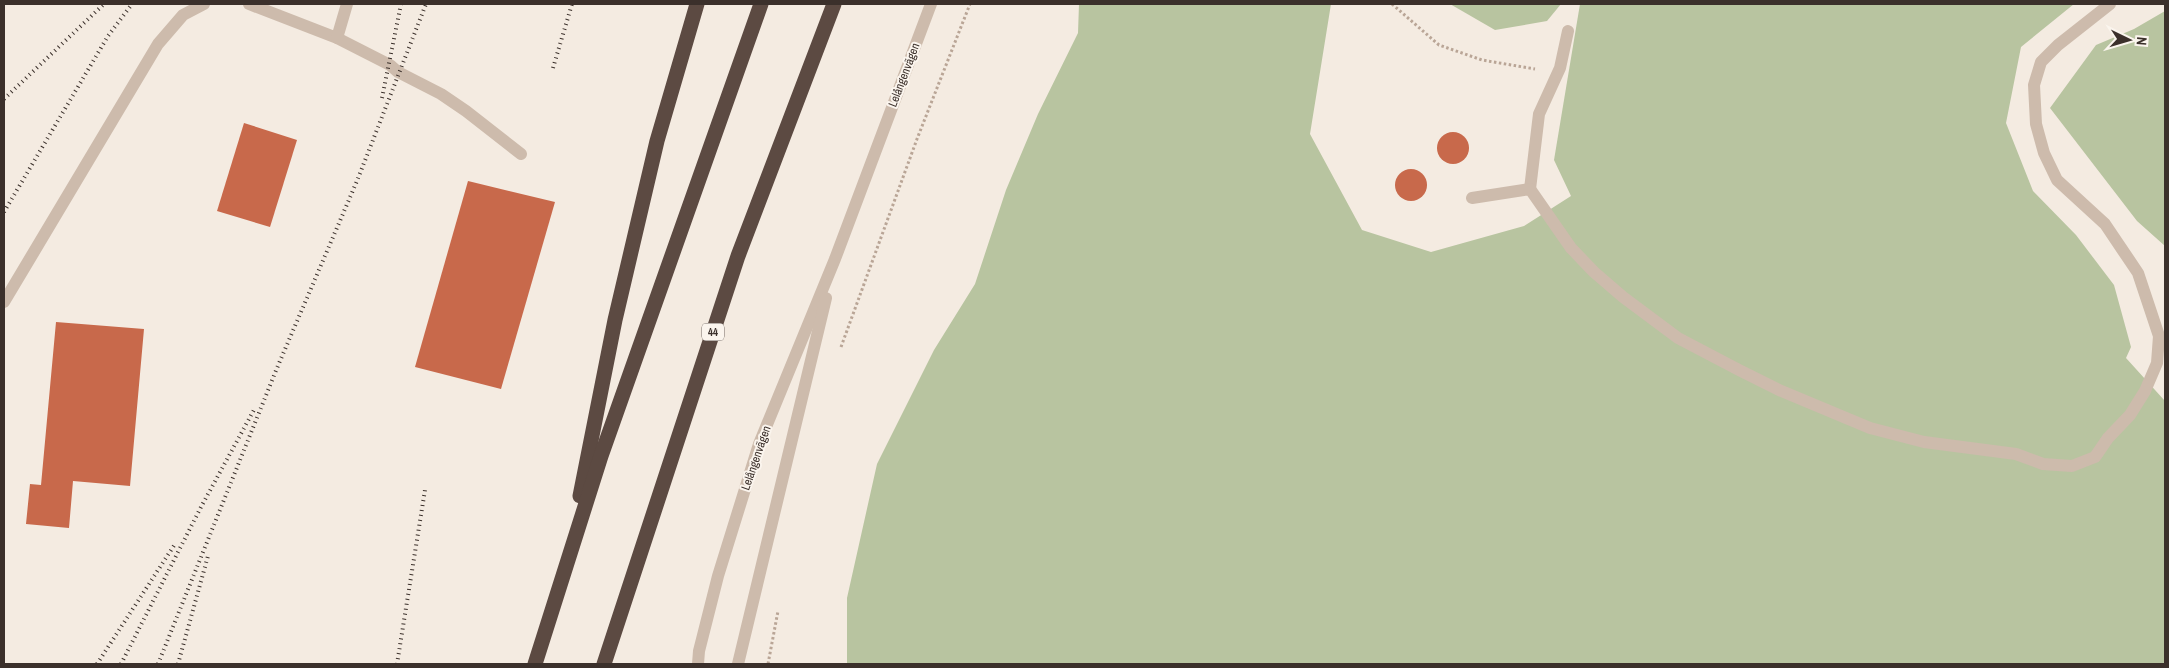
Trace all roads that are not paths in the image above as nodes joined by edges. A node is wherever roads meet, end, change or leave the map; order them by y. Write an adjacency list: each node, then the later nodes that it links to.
1 (204, 4): 15 (street)
2 (249, 4): 10 (street)
3 (347, 4): 10 (street)
4 (697, 4): 16 (highway)
5 (761, 4): 16 (highway)
6 (834, 4): 18 (highway, 44)
7 (931, 4): 14 (street, Lelångenvägen)
8 (2110, 4): 12 (street)
9 (1568, 31): 12 (street)
10 (337, 38): 11 (street)
11 (521, 154)
12 (1530, 189): 13 (street)
13 (1472, 198)
14 (835, 259): 19 (street, Lelångenvägen); 20 (street, Lelångenvägen)
15 (4, 302)
16 (566, 563): 17 (highway)
17 (534, 664)
18 (604, 664)
19 (698, 664)
20 (738, 664)

